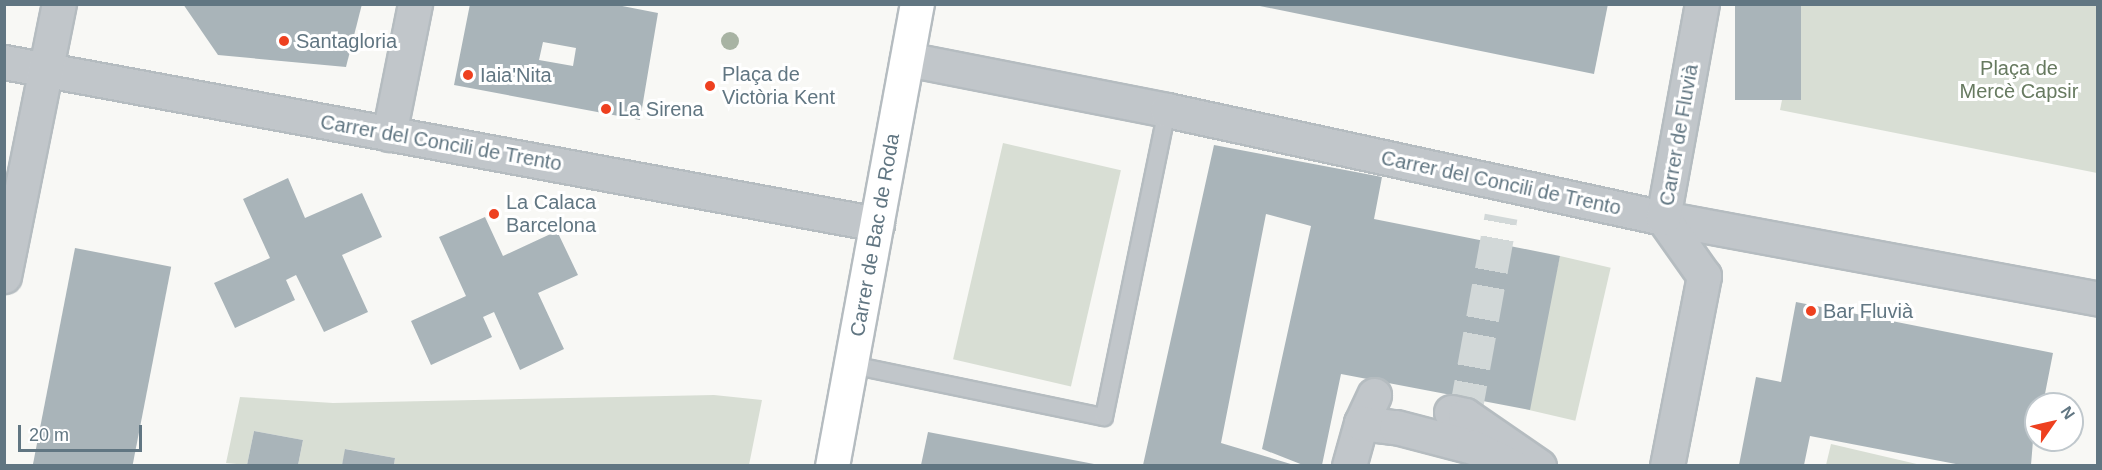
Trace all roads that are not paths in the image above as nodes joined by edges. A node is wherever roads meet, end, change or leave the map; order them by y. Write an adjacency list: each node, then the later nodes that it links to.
1 (58, 4): 7 (street)
2 (415, 4): 9 (street)
3 (917, 4): 5 (main road, Carrer de Bac de Roda)
4 (1702, 4): 10 (street, Carrer de Fluvià)
5 (907, 59): 8 (street, Carrer del Concili de Trento); 11 (main road, Carrer de Bac de Roda)
6 (4, 62): 7 (street, Carrer del Concili de Trento)
7 (46, 70): 9 (street, Carrer del Concili de Trento); 12 (street)
8 (1167, 110): 10 (street, Carrer del Concili de Trento); 14 (lane)
9 (389, 134): 11 (street, Carrer del Concili de Trento)
10 (1663, 218): 13 (street, Carrer del Concili de Trento); 20 (street, Carrer de Fluvià)
11 (877, 224): 14 (main road, Carrer de Bac de Roda)
12 (4, 276)
13 (2097, 299)
14 (852, 365): 16 (main road, Carrer de Bac de Roda)
15 (1451, 412): 19 (street)
16 (832, 465)
17 (1349, 465): 18 (street)
18 (1512, 465)
19 (1539, 465)
20 (1667, 465)

